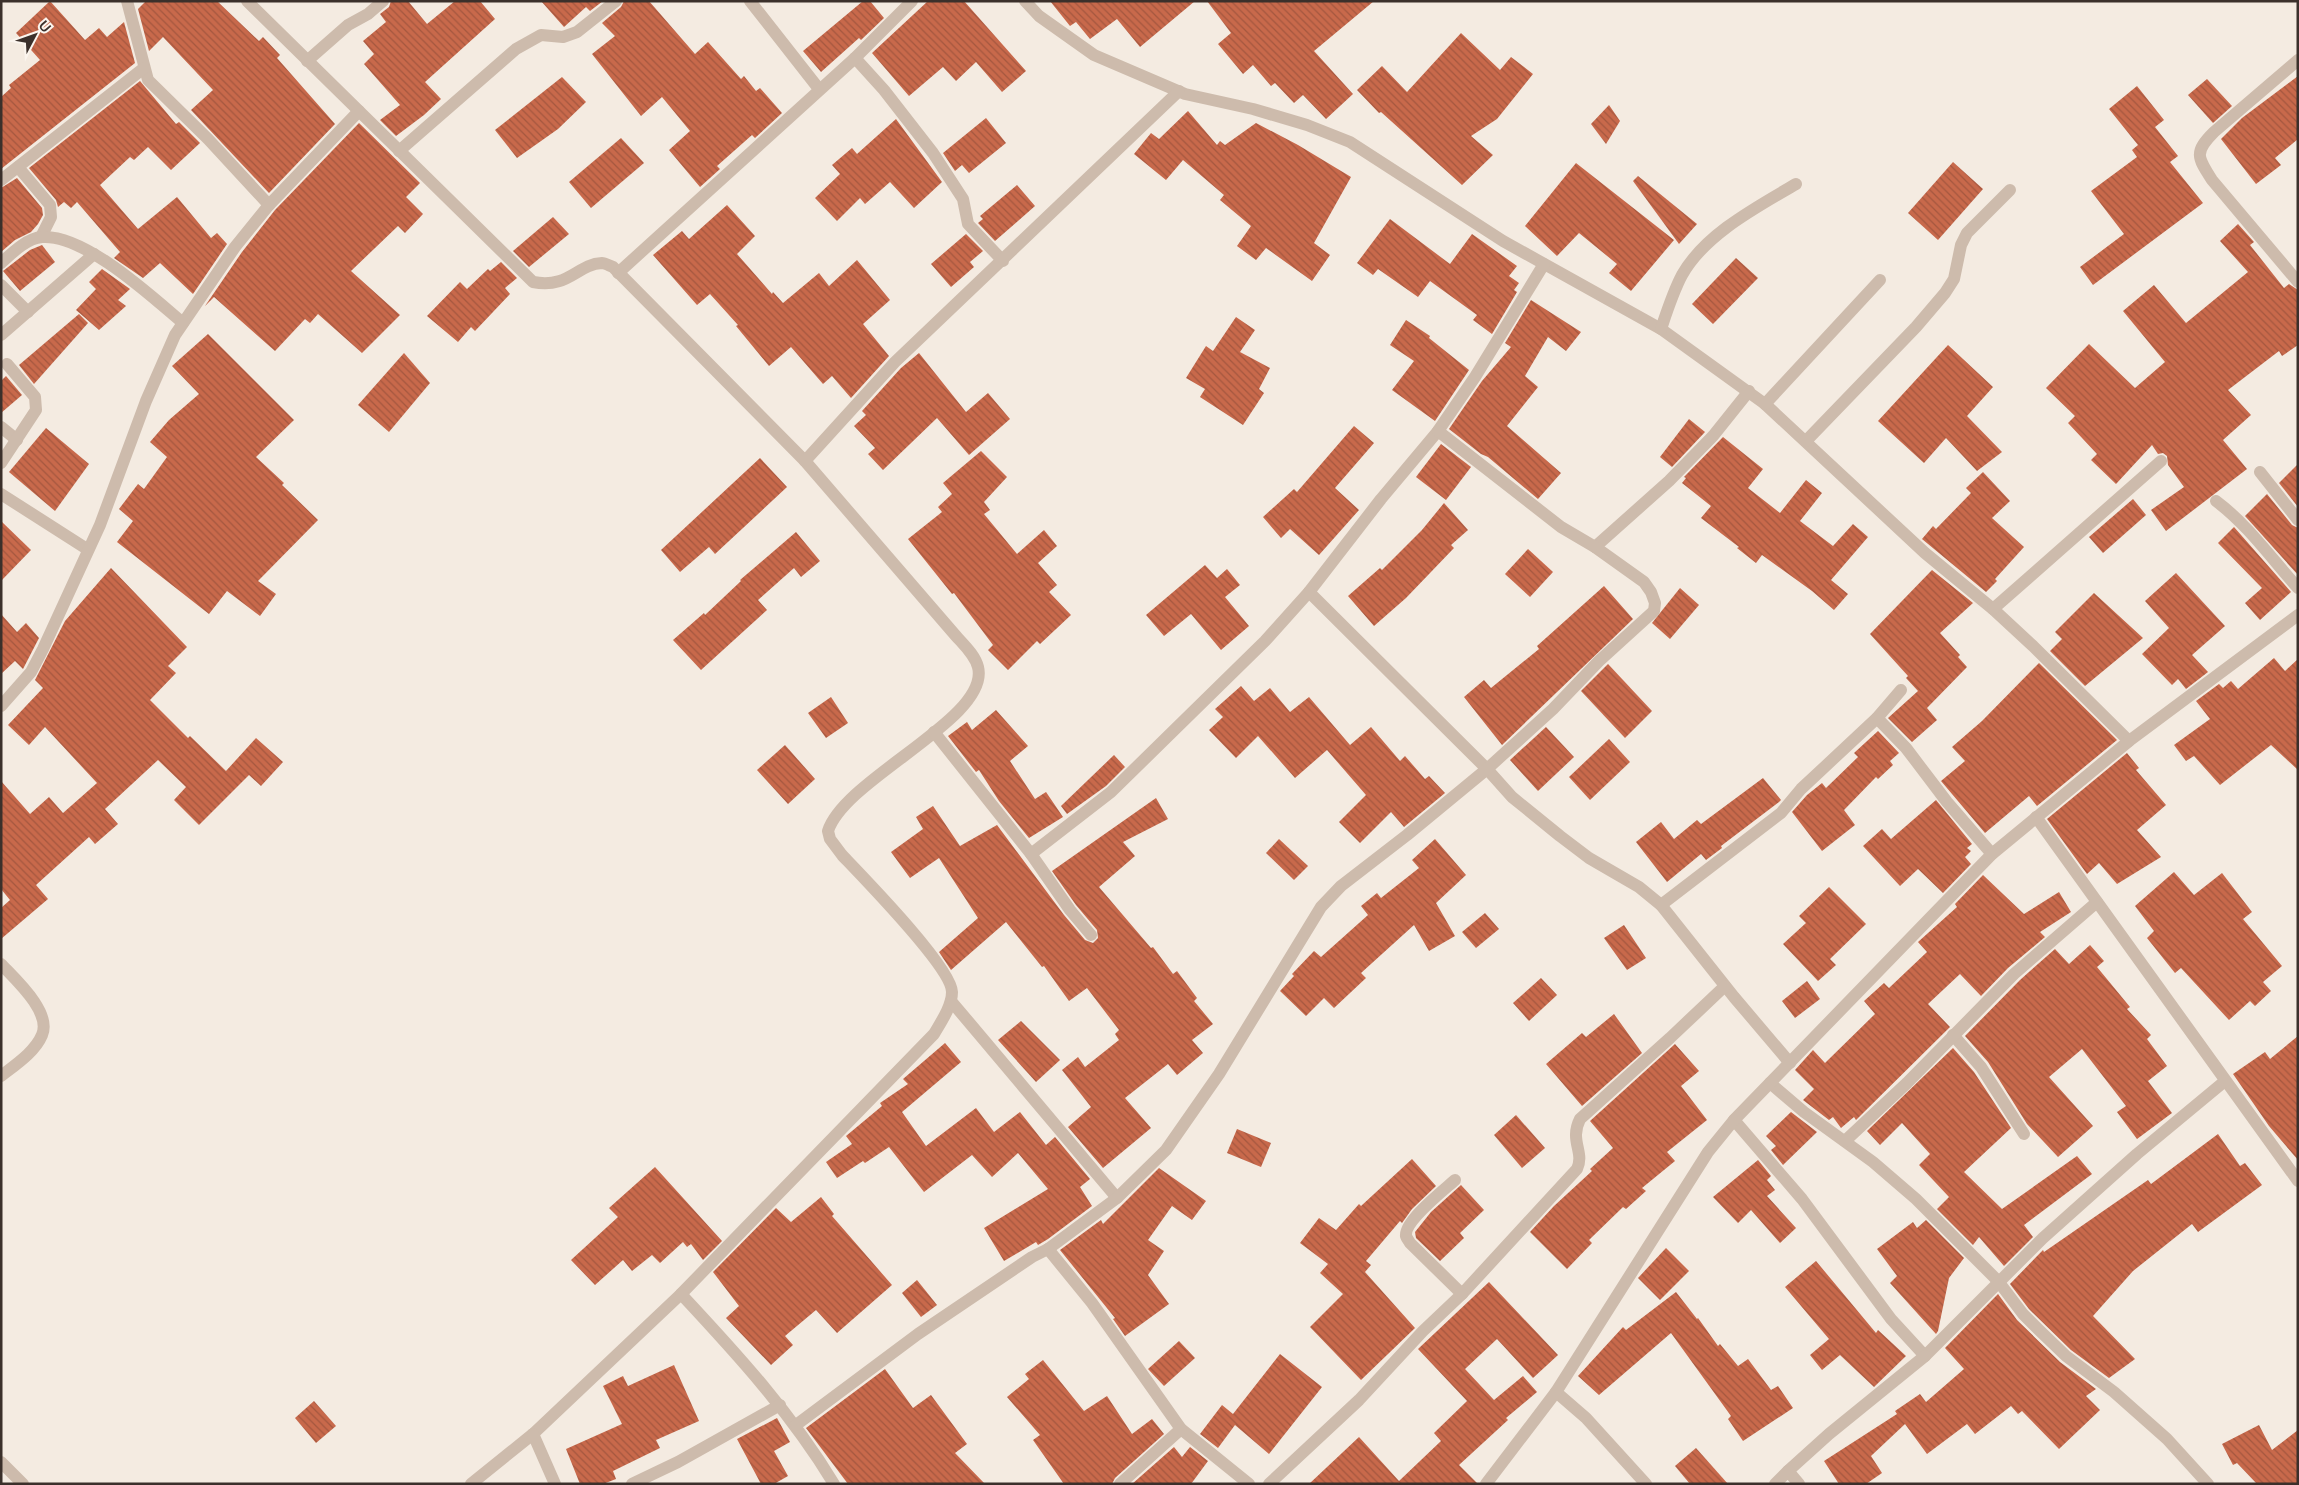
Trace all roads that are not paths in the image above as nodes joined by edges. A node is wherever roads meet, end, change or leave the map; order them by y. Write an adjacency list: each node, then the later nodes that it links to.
1 (127, 1): 11 (street)
2 (247, 1): 9 (street)
3 (382, 1): 9 (street)
4 (616, 1): 15 (street)
5 (750, 1): 12 (street)
6 (912, 1): 8 (street)
7 (1025, 1): 13 (street)
8 (855, 58): 12 (street); 23 (street)
9 (307, 60): 14 (street)
10 (2298, 60): 28 (street)
11 (144, 68): 16 (street); 20 (street)
12 (819, 89): 26 (street)
13 (1179, 91): 23 (street); 25 (street)
14 (359, 111): 15 (street); 20 (street)
15 (399, 151): 26 (street)
16 (18, 167): 17 (street); 21 (street)
17 (1, 180)
18 (1796, 184): 32 (street)
19 (2010, 190): 40 (street)
20 (269, 205): 31 (street)
21 (41, 237): 22 (street); 24 (street)
22 (94, 254): 30 (street); 31 (street)
23 (1003, 261): 41 (street)
24 (1, 264)
25 (1544, 264): 32 (street); 38 (street)
26 (618, 273): 41 (street)
27 (1880, 280): 36 (street)
28 (2298, 282)
29 (1, 285): 30 (street)
30 (28, 312): 33 (street)
31 (184, 323): 49 (street)
32 (1661, 329): 35 (street)
33 (1, 335)
34 (6, 364): 39 (street)
35 (1749, 391): 36 (street); 48 (street)
36 (1765, 404): 40 (street)
37 (1, 428): 39 (street)
38 (1438, 431): 48 (street); 51 (street)
39 (17, 440): 43 (street)
40 (1806, 441): 52 (street)
41 (804, 461): 58 (street)
42 (2161, 461): 52 (street)
43 (1, 463)
44 (2260, 472): 47 (street)
45 (1, 494): 49 (street)
46 (2216, 501): 50 (street)
47 (2298, 520)
48 (1595, 547): 60 (street)
49 (87, 549): 54 (street)
50 (2298, 588)
51 (1309, 592): 60 (street); 62 (street)
52 (1993, 609): 59 (street)
53 (2298, 616): 59 (street)
54 (5, 690): 56 (street)
55 (1901, 690): 57 (street)
56 (1, 706)
57 (1877, 718): 63 (street); 65 (street)
58 (934, 732): 62 (street); 69 (street)
59 (2129, 741): 61 (street)
60 (1487, 769): 65 (street); 80 (street)
61 (2036, 816): 63 (street); 64 (street)
62 (1031, 854): 66 (street)
63 (1992, 854): 71 (street)
64 (2097, 902): 70 (street); 73 (street)
65 (1661, 905): 68 (street)
66 (1091, 935)
67 (1, 964): 72 (street)
68 (1725, 986): 71 (street); 84 (street)
69 (950, 1001): 80 (street); 83 (street)
70 (1953, 1035): 76 (street); 77 (street)
71 (1790, 1063): 74 (street)
72 (1, 1076)
73 (2225, 1082): 79 (street); 82 (street)
74 (1770, 1083): 75 (street); 77 (street)
75 (1734, 1120): 85 (street); 86 (street)
76 (2024, 1134)
77 (1845, 1141): 82 (street)
78 (1455, 1180): 84 (street)
79 (2298, 1181)
80 (1117, 1198): 81 (street)
81 (1048, 1250): 88 (street); 89 (street)
82 (1998, 1281): 85 (street); 105 (street)
83 (681, 1294): 87 (street); 90 (street)
84 (1462, 1294): 100 (street)
85 (1925, 1356): 92 (street)
86 (1556, 1392): 101 (street); 102 (street)
87 (780, 1405): 88 (street); 96 (street)
88 (796, 1425): 97 (street)
89 (1181, 1429): 98 (street); 99 (street)
90 (533, 1434): 94 (street); 95 (street)
91 (1, 1462): 93 (street)
92 (1788, 1471): 103 (street); 104 (street)
93 (23, 1484)
94 (471, 1484)
95 (554, 1484)
96 (632, 1484)
97 (834, 1484)
98 (1120, 1484)
99 (1249, 1484)
100 (1269, 1484)
101 (1486, 1484)
102 (1646, 1484)
103 (1775, 1484)
104 (1799, 1484)
105 (2208, 1484)

